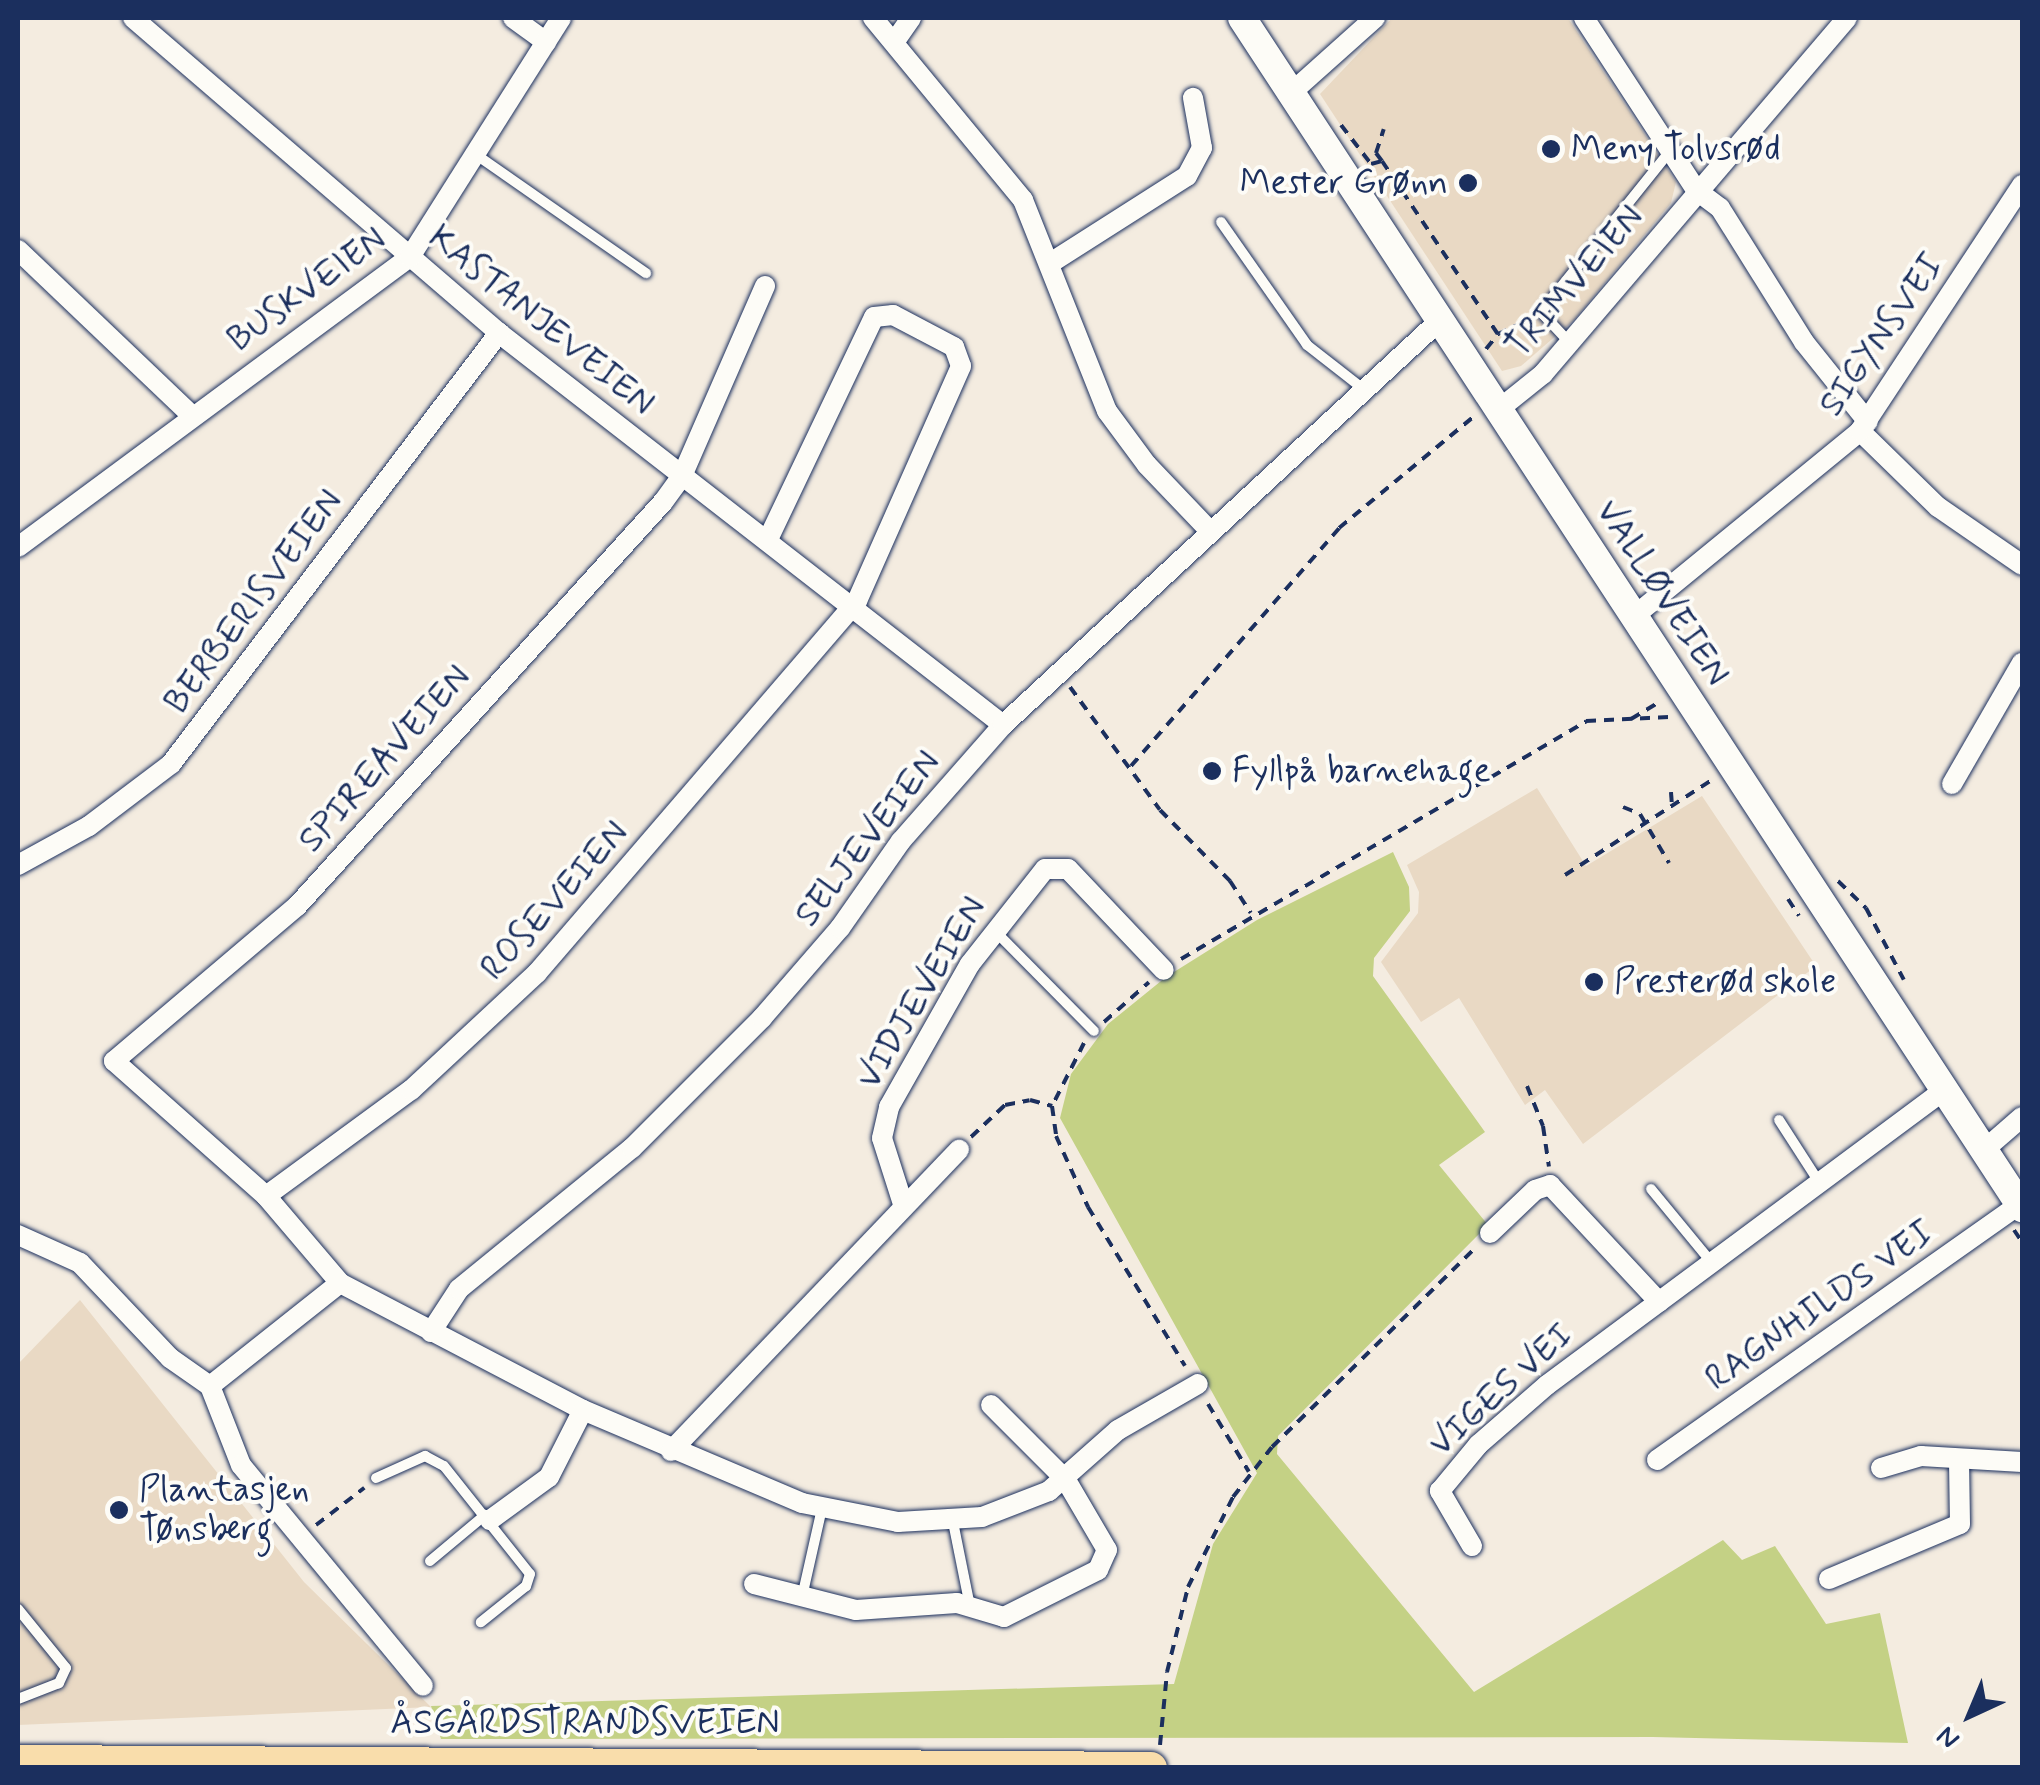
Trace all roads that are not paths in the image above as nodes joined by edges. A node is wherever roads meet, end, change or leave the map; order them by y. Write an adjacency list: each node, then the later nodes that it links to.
1 (133, 18): 20 (street, KASTANJEVEIEN)
2 (513, 18): 11 (street)
3 (561, 18): 11 (street, BUSKVEIEN)
4 (873, 18): 10 (street)
5 (911, 18): 10 (street)
6 (1242, 18): 12 (main road, VALLØVEIEN)
7 (1375, 18): 12 (street)
8 (1584, 18): 14 (street)
9 (1847, 18): 17 (street, TRIMVEIEN)
10 (895, 41): 21 (street)
11 (546, 42): 15 (street, BUSKVEIEN)
12 (1291, 93): 24 (main road, VALLØVEIEN)
13 (1192, 98): 21 (street)
14 (1670, 152): 17 (street); 26 (lane)
15 (478, 156): 20 (street, BUSKVEIEN); 22 (lane)
16 (2022, 185): 30 (street, SIGYNSVEI)
17 (1696, 190): 26 (street, TRIMVEIEN); 30 (street)
18 (1221, 222): 27 (lane)
19 (18, 250): 29 (street)
20 (410, 257): 25 (street, KASTANJEVEIEN); 29 (street, BUSKVEIEN)
21 (1052, 262): 32 (street)
22 (646, 273)
23 (764, 286): 31 (street, KASTANJEVEIEN)
24 (1439, 321): 27 (street, SELJEVEIEN); 28 (main road, VALLØVEIEN)
25 (499, 333): 31 (street, KASTANJEVEIEN); 41 (street, BERBERISVEIEN)
26 (1570, 344): 28 (street, TRIMVEIEN)
27 (1362, 388): 32 (street, SELJEVEIEN)
28 (1487, 412): 37 (main road, VALLØVEIEN)
29 (191, 415): 34 (street, BUSKVEIEN)
30 (1864, 426): 35 (street); 37 (street, SIGYNSVEI)
31 (682, 476): 33 (street, KASTANJEVEIEN); 52 (street, SPIREAVEIEN)
32 (1210, 531): 39 (street, SELJEVEIEN)
33 (767, 541): 36 (street, KASTANJEVEIEN); 36 (street)
34 (18, 548)
35 (2022, 565)
36 (851, 607): 39 (street, KASTANJEVEIEN); 52 (street, ROSEVEIEN)
37 (1633, 618): 45 (main road, VALLØVEIEN)
38 (2022, 663): 40 (street)
39 (1002, 725): 60 (street, SELJEVEIEN)
40 (1952, 784)
41 (18, 865)
42 (994, 929): 43 (street, VIDJEVEIEN); 44 (lane); 53 (street, VIDJEVEIEN)
43 (1164, 970)
44 (1094, 1032)
45 (1944, 1090): 49 (main road, VALLØVEIEN); 50 (street, VIGES VEI)
46 (2022, 1116): 49 (street)
47 (1779, 1120): 50 (lane)
48 (959, 1150): 53 (street)
49 (1984, 1150): 54 (main road, VALLØVEIEN)
50 (1819, 1183): 57 (street, VIGES VEI)
51 (1651, 1189): 57 (lane)
52 (266, 1196): 58 (street)
53 (903, 1204): 65 (street)
54 (2021, 1206): 66 (street, RAGNHILDS VEI)
55 (1490, 1233): 59 (street)
56 (18, 1235): 62 (street)
57 (1712, 1263): 59 (street, VIGES VEI)
58 (340, 1282): 60 (street); 62 (street)
59 (1659, 1302): 75 (street, VIGES VEI)
60 (431, 1332): 64 (street)
61 (1198, 1384): 71 (street)
62 (210, 1386): 83 (street)
63 (991, 1405): 71 (street)
64 (582, 1410): 65 (street); 73 (street)
65 (671, 1451): 72 (street)
66 (1657, 1460)
67 (1959, 1461): 68 (street); 69 (street); 77 (street)
68 (2022, 1464)
69 (1880, 1468)
70 (376, 1478): 73 (lane)
71 (1066, 1480): 74 (street); 80 (street)
72 (822, 1508): 74 (street); 79 (lane)
73 (488, 1517): 76 (lane); 82 (lane)
74 (954, 1522): 80 (lane)
75 (1472, 1546)
76 (430, 1561)
77 (1828, 1578)
78 (754, 1584): 79 (street)
79 (802, 1597): 80 (street)
80 (970, 1606)
81 (18, 1609): 84 (lane)
82 (481, 1622)
83 (424, 1686)
84 (18, 1699)
85 (1155, 1756): 86 (main road, ÅSGÅRDSTRANDSVEIEN)
86 (18, 1761)

